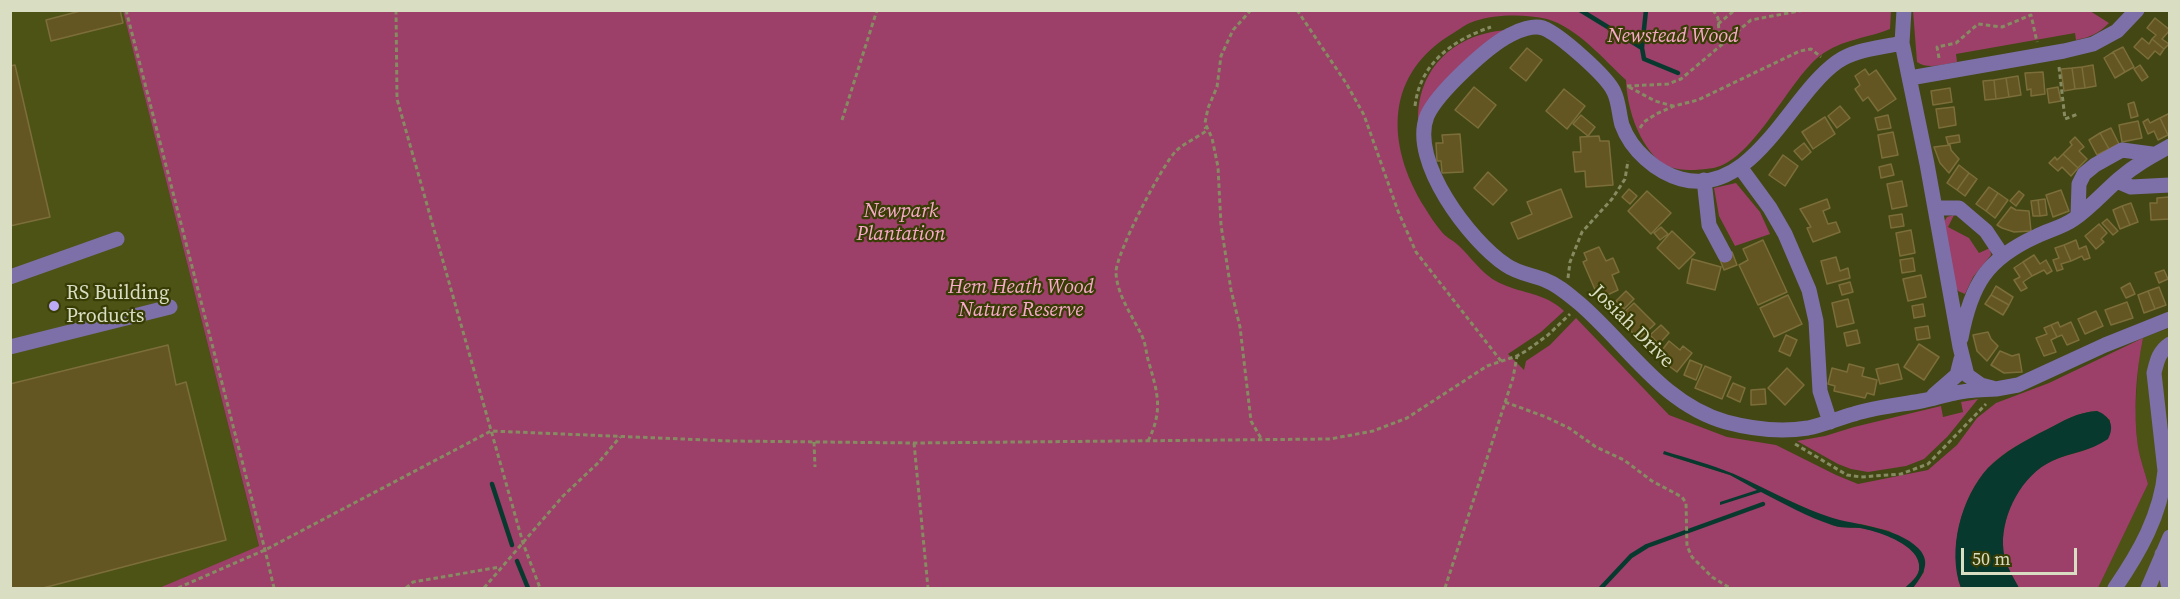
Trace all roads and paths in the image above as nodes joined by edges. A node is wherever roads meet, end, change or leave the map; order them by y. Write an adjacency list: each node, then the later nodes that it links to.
1 (126, 10): 63 (path)
2 (396, 10): 54 (path)
3 (878, 10): 24 (path)
4 (1251, 10): 25 (path)
5 (1298, 10): 47 (path)
6 (1713, 10): 13 (path)
7 (1735, 10): 13 (path)
8 (1774, 10): 12 (path)
9 (1804, 10): 12 (path)
10 (1904, 10): 14 (street)
11 (2137, 10): 16 (street)
12 (1776, 16): 15 (path)
13 (1718, 24): 15 (path)
14 (1902, 43): 17 (street, Josiah Drive); 19 (street)
15 (1720, 46): 21 (path)
16 (2051, 54): 18 (street); 18 (path); 23 (path)
17 (1830, 67): 22 (path); 29 (street, Josiah Drive)
18 (1942, 73): 19 (street)
19 (1910, 78): 33 (street)
20 (1605, 81): 21 (path); 26 (street, Josiah Drive); 39 (street, Josiah Drive)
21 (1627, 86): 22 (path)
22 (1674, 106): 26 (path)
23 (2078, 114)
24 (842, 120)
25 (1205, 123): 56 (path); 57 (path)
26 (1631, 142): 30 (street, Josiah Drive); 39 (path)
27 (2169, 146): 28 (street)
28 (2152, 154): 31 (street); 34 (street)
29 (1740, 167): 30 (street, Josiah Drive); 52 (street)
30 (1704, 180): 36 (street)
31 (2117, 181): 32 (street); 34 (street)
32 (2169, 185)
33 (1935, 208): 37 (street); 45 (street)
34 (2078, 216): 37 (street)
35 (117, 239): 38 (street)
36 (1725, 255)
37 (2002, 255): 45 (street, Josiah Drive)
38 (10, 277)
39 (1566, 291): 40 (street, Josiah Drive)
40 (1580, 304): 46 (path); 53 (street, Josiah Drive)
41 (170, 307): 44 (street)
42 (2169, 320): 48 (street, Josiah Drive)
43 (2169, 344): 74 (street)
44 (10, 347)
45 (1961, 351): 48 (street); 49 (street, Josiah Drive)
46 (1517, 356): 47 (path); 50 (path)
47 (1502, 362): 56 (path)
48 (1995, 389): 49 (street, Josiah Drive)
49 (1926, 400): 52 (street, Josiah Drive)
50 (1505, 402): 72 (path); 73 (path)
51 (1987, 404): 53 (path)
52 (1830, 422): 53 (street, Josiah Drive)
53 (1767, 428)
54 (491, 431): 55 (path); 62 (path); 63 (path)
55 (620, 437): 58 (path); 62 (path)
56 (1262, 440): 57 (path)
57 (1148, 441): 59 (path)
58 (814, 442): 59 (path); 60 (path)
59 (914, 443): 71 (path)
60 (815, 467)
61 (2169, 537): 64 (street)
62 (523, 543): 65 (path); 70 (path)
63 (265, 550): 66 (path); 67 (path)
64 (2162, 554): 75 (street); 76 (street)
65 (502, 567): 68 (path); 69 (path)
66 (180, 588)
67 (274, 588)
68 (406, 588)
69 (484, 588)
70 (540, 588)
71 (928, 588)
72 (1445, 588)
73 (1730, 588)
74 (2115, 588)
75 (2148, 588)
76 (2169, 588)

